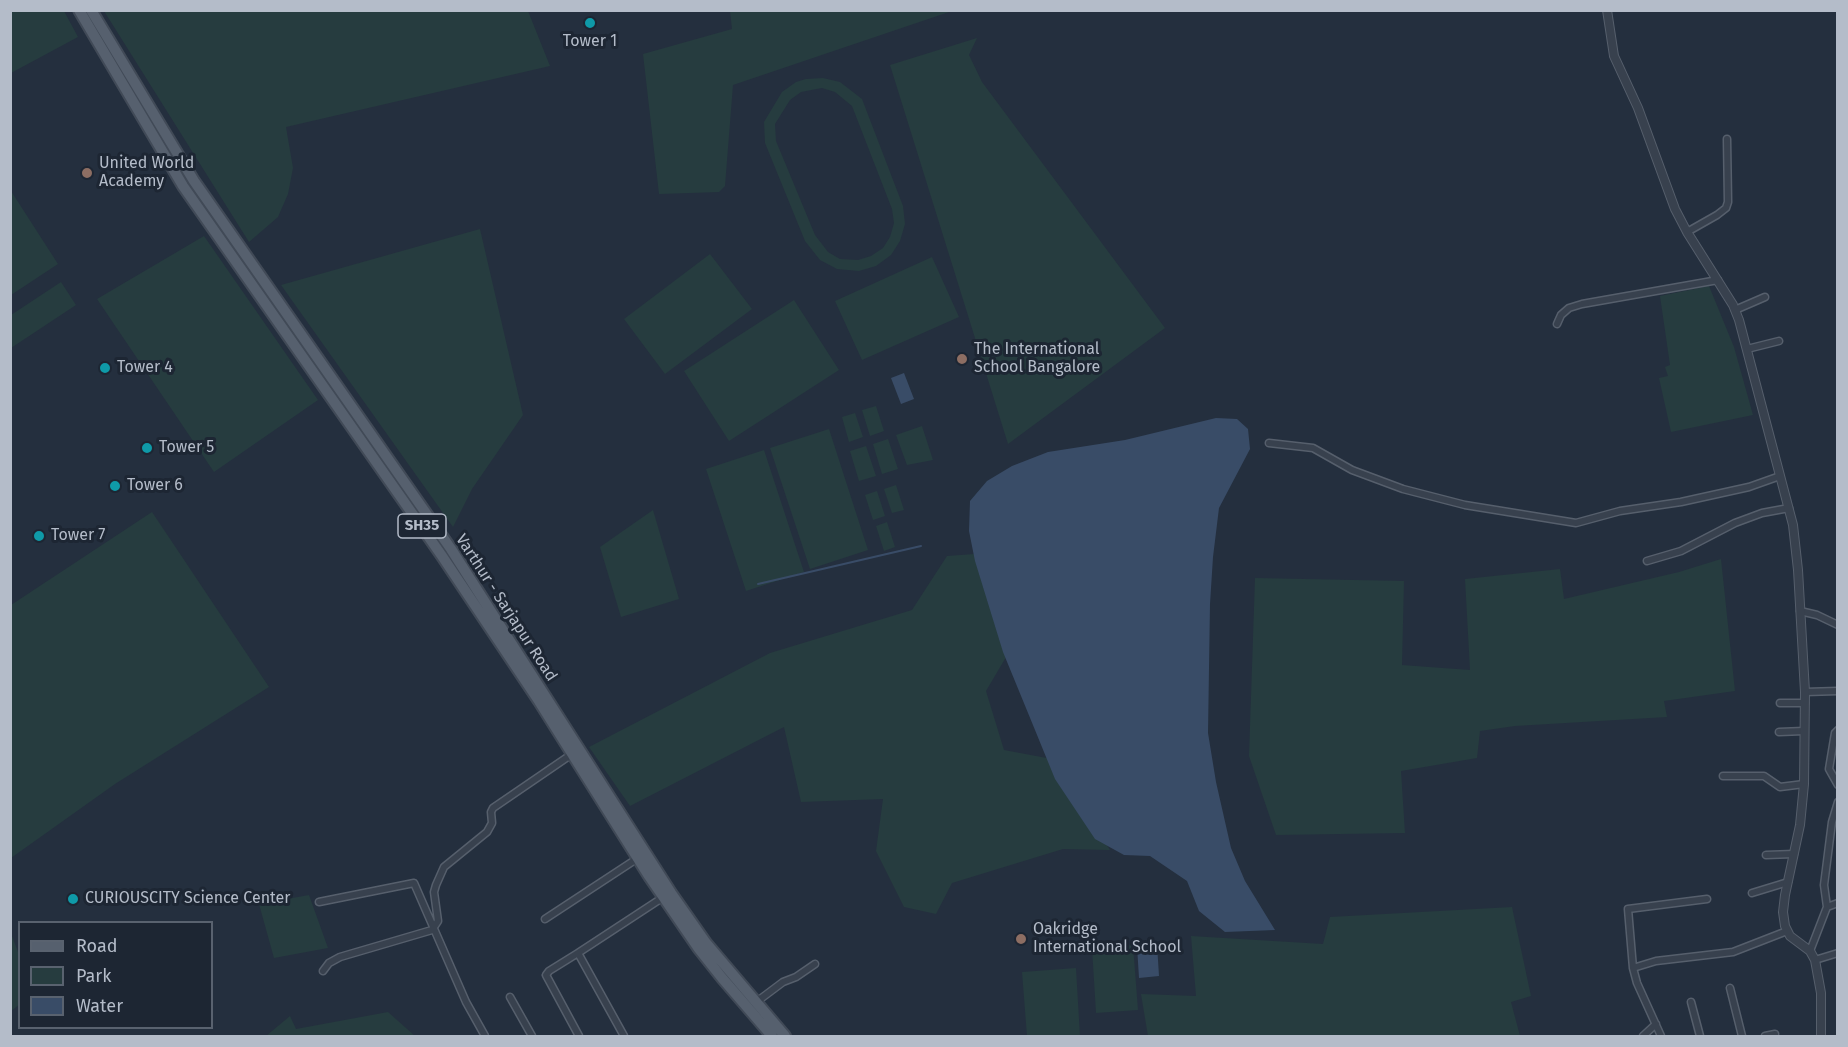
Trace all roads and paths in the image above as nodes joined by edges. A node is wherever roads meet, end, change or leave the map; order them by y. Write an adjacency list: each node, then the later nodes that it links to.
1 (79, 10): 25 (main road, Varthur - Sarjapur Road / SH35)
2 (91, 10): 35 (main road, Varthur - Sarjapur Road / SH35)
3 (1606, 10): 5 (street)
4 (1727, 139): 5 (street)
5 (1687, 232): 6 (street)
6 (1718, 280): 8 (street); 9 (street)
7 (1765, 297): 8 (street)
8 (1735, 310): 11 (street)
9 (1557, 324)
10 (1779, 341): 11 (street)
11 (1747, 349): 13 (street)
12 (1269, 442): 13 (street)
13 (1780, 476): 14 (street)
14 (1789, 508): 15 (street); 16 (street)
15 (1647, 561)
16 (1800, 611): 17 (street); 19 (street)
17 (1838, 625)
18 (1838, 691): 19 (street)
19 (1805, 692): 21 (street)
20 (1780, 703): 21 (street)
21 (1805, 703): 23 (street)
22 (1838, 730): 28 (street)
23 (1804, 731): 24 (street); 27 (street)
24 (1779, 732)
25 (572, 754): 32 (main road, Varthur - Sarjapur Road / SH35); 41 (street)
26 (1723, 776): 27 (street)
27 (1804, 784): 30 (street)
28 (1838, 785)
29 (1838, 802): 39 (street)
30 (1794, 854): 31 (street); 33 (street)
31 (1766, 855)
32 (638, 858): 35 (main road, Varthur - Sarjapur Road / SH35); 40 (street)
33 (1788, 882): 34 (street); 42 (street)
34 (1752, 893)
35 (667, 895): 44 (street); 53 (main road, Varthur - Sarjapur Road / SH35)
36 (1707, 898): 48 (street)
37 (319, 902): 41 (street)
38 (1838, 903): 39 (street)
39 (1827, 907): 43 (street)
40 (545, 919)
41 (434, 928): 49 (street); 56 (street)
42 (1787, 931): 43 (street); 48 (street)
43 (1810, 951): 46 (street)
44 (578, 953): 58 (street); 59 (street)
45 (1838, 953): 46 (street)
46 (1815, 960): 67 (street)
47 (815, 964): 53 (street)
48 (1633, 968): 54 (street)
49 (324, 971)
50 (1730, 988): 65 (street)
51 (510, 997): 57 (street)
52 (1691, 1002): 64 (street)
53 (752, 1006): 60 (main road, Varthur - Sarjapur Road / SH35); 61 (main road, Varthur - Sarjapur Road / SH35)
54 (1656, 1024): 62 (street); 63 (street)
55 (1776, 1034): 66 (street)
56 (485, 1036)
57 (532, 1036)
58 (579, 1036)
59 (624, 1036)
60 (772, 1036)
61 (785, 1036)
62 (1643, 1036)
63 (1661, 1036)
64 (1700, 1036)
65 (1742, 1036)
66 (1765, 1036)
67 (1821, 1036)

